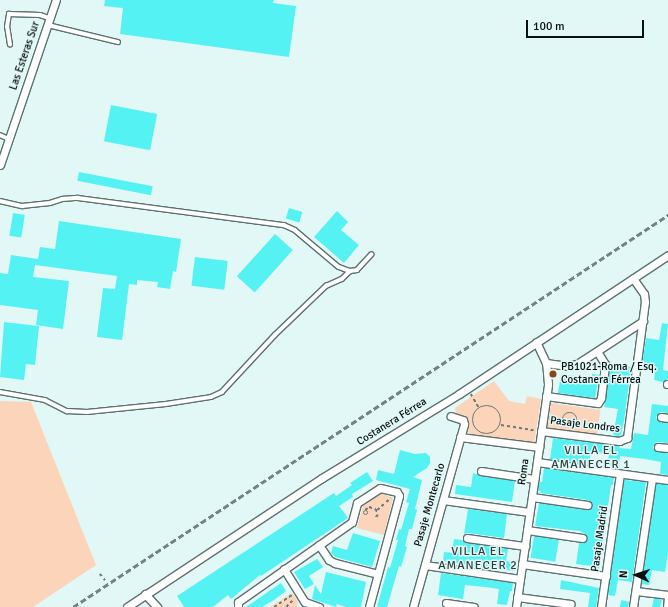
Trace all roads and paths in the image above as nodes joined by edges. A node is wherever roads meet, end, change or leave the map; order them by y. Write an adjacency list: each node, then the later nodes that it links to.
1 (56, 0): 2 (street, Las Esteras Sur)
2 (49, 21): 3 (lane); 4 (lane); 6 (street, Las Esteras Sur)
3 (118, 42)
4 (10, 45)
5 (0, 135): 6 (lane)
6 (9, 139): 7 (street, Las Esteras Sur)
7 (0, 165)
8 (0, 201): 11 (lane)
9 (371, 255): 11 (lane)
10 (667, 256): 12 (street, Costanera Férrea)
11 (350, 271): 18 (lane)
12 (633, 278): 13 (street, Pasaje Londres); 14 (street, Costanera Férrea)
13 (643, 321): 15 (street); 24 (street, Pasaje Londres)
14 (536, 342): 16 (street, Roma); 17 (street, Costanera Férrea)
15 (597, 351): 16 (street); 19 (street)
16 (546, 363): 19 (street, Roma)
17 (468, 387): 20 (path); 58 (street, Costanera Férrea)
18 (0, 392)
19 (546, 396): 24 (street, Roma)
20 (479, 408): 23 (path); 23 (path)
21 (451, 416): 25 (street, Pasaje Montecarlo)
22 (577, 420): 22 (path)
23 (501, 425): 24 (path)
24 (541, 431): 26 (street, Roma)
25 (460, 437): 26 (street); 37 (street, Pasaje Montecarlo)
26 (539, 447): 29 (street, Roma)
27 (658, 447): 28 (street)
28 (668, 448)
29 (537, 462): 31 (street); 32 (street, Roma)
30 (481, 471): 32 (street)
31 (620, 474): 33 (street); 53 (street, Pasaje Madrid)
32 (534, 478): 36 (street, Roma)
33 (652, 478): 34 (street); 56 (street)
34 (668, 480)
35 (399, 495): 40 (path); 46 (street); 52 (street)
36 (532, 497): 38 (street); 41 (street, Roma)
37 (443, 500): 41 (street); 49 (street, Pasaje Montecarlo)
38 (587, 505)
39 (365, 510): 40 (path)
40 (377, 510): 42 (path)
41 (530, 512): 43 (street, Roma)
42 (376, 518)
43 (527, 530): 45 (street); 47 (street, Roma)
44 (467, 538): 47 (street)
45 (582, 538)
46 (319, 545): 50 (street); 52 (street)
47 (525, 546): 48 (street, Roma)
48 (522, 564): 53 (street); 54 (street, Roma)
49 (425, 565): 54 (street); 72 (street, Pasaje Montecarlo)
50 (284, 569): 57 (street); 67 (street)
51 (100, 574): 55 (path)
52 (378, 574): 71 (street)
53 (606, 576): 75 (street, Pasaje Madrid)
54 (520, 579): 60 (street, Roma)
55 (105, 580)
56 (636, 590): 59 (street); 76 (street)
57 (298, 591): 68 (path); 70 (street)
58 (145, 594): 64 (street, Costanera Férrea); 66 (street)
59 (668, 596): 77 (street)
60 (517, 597): 63 (street); 74 (street, Roma)
61 (294, 599): 69 (path)
62 (446, 603): 73 (street)
63 (571, 604)
64 (136, 605): 65 (street, Costanera Férrea)
65 (127, 607)
66 (157, 607)
67 (238, 607)
68 (274, 607)
69 (286, 607)
70 (319, 607)
71 (369, 607)
72 (413, 607)
73 (474, 607)
74 (516, 607)
75 (601, 607)
76 (633, 607)
77 (667, 607)

